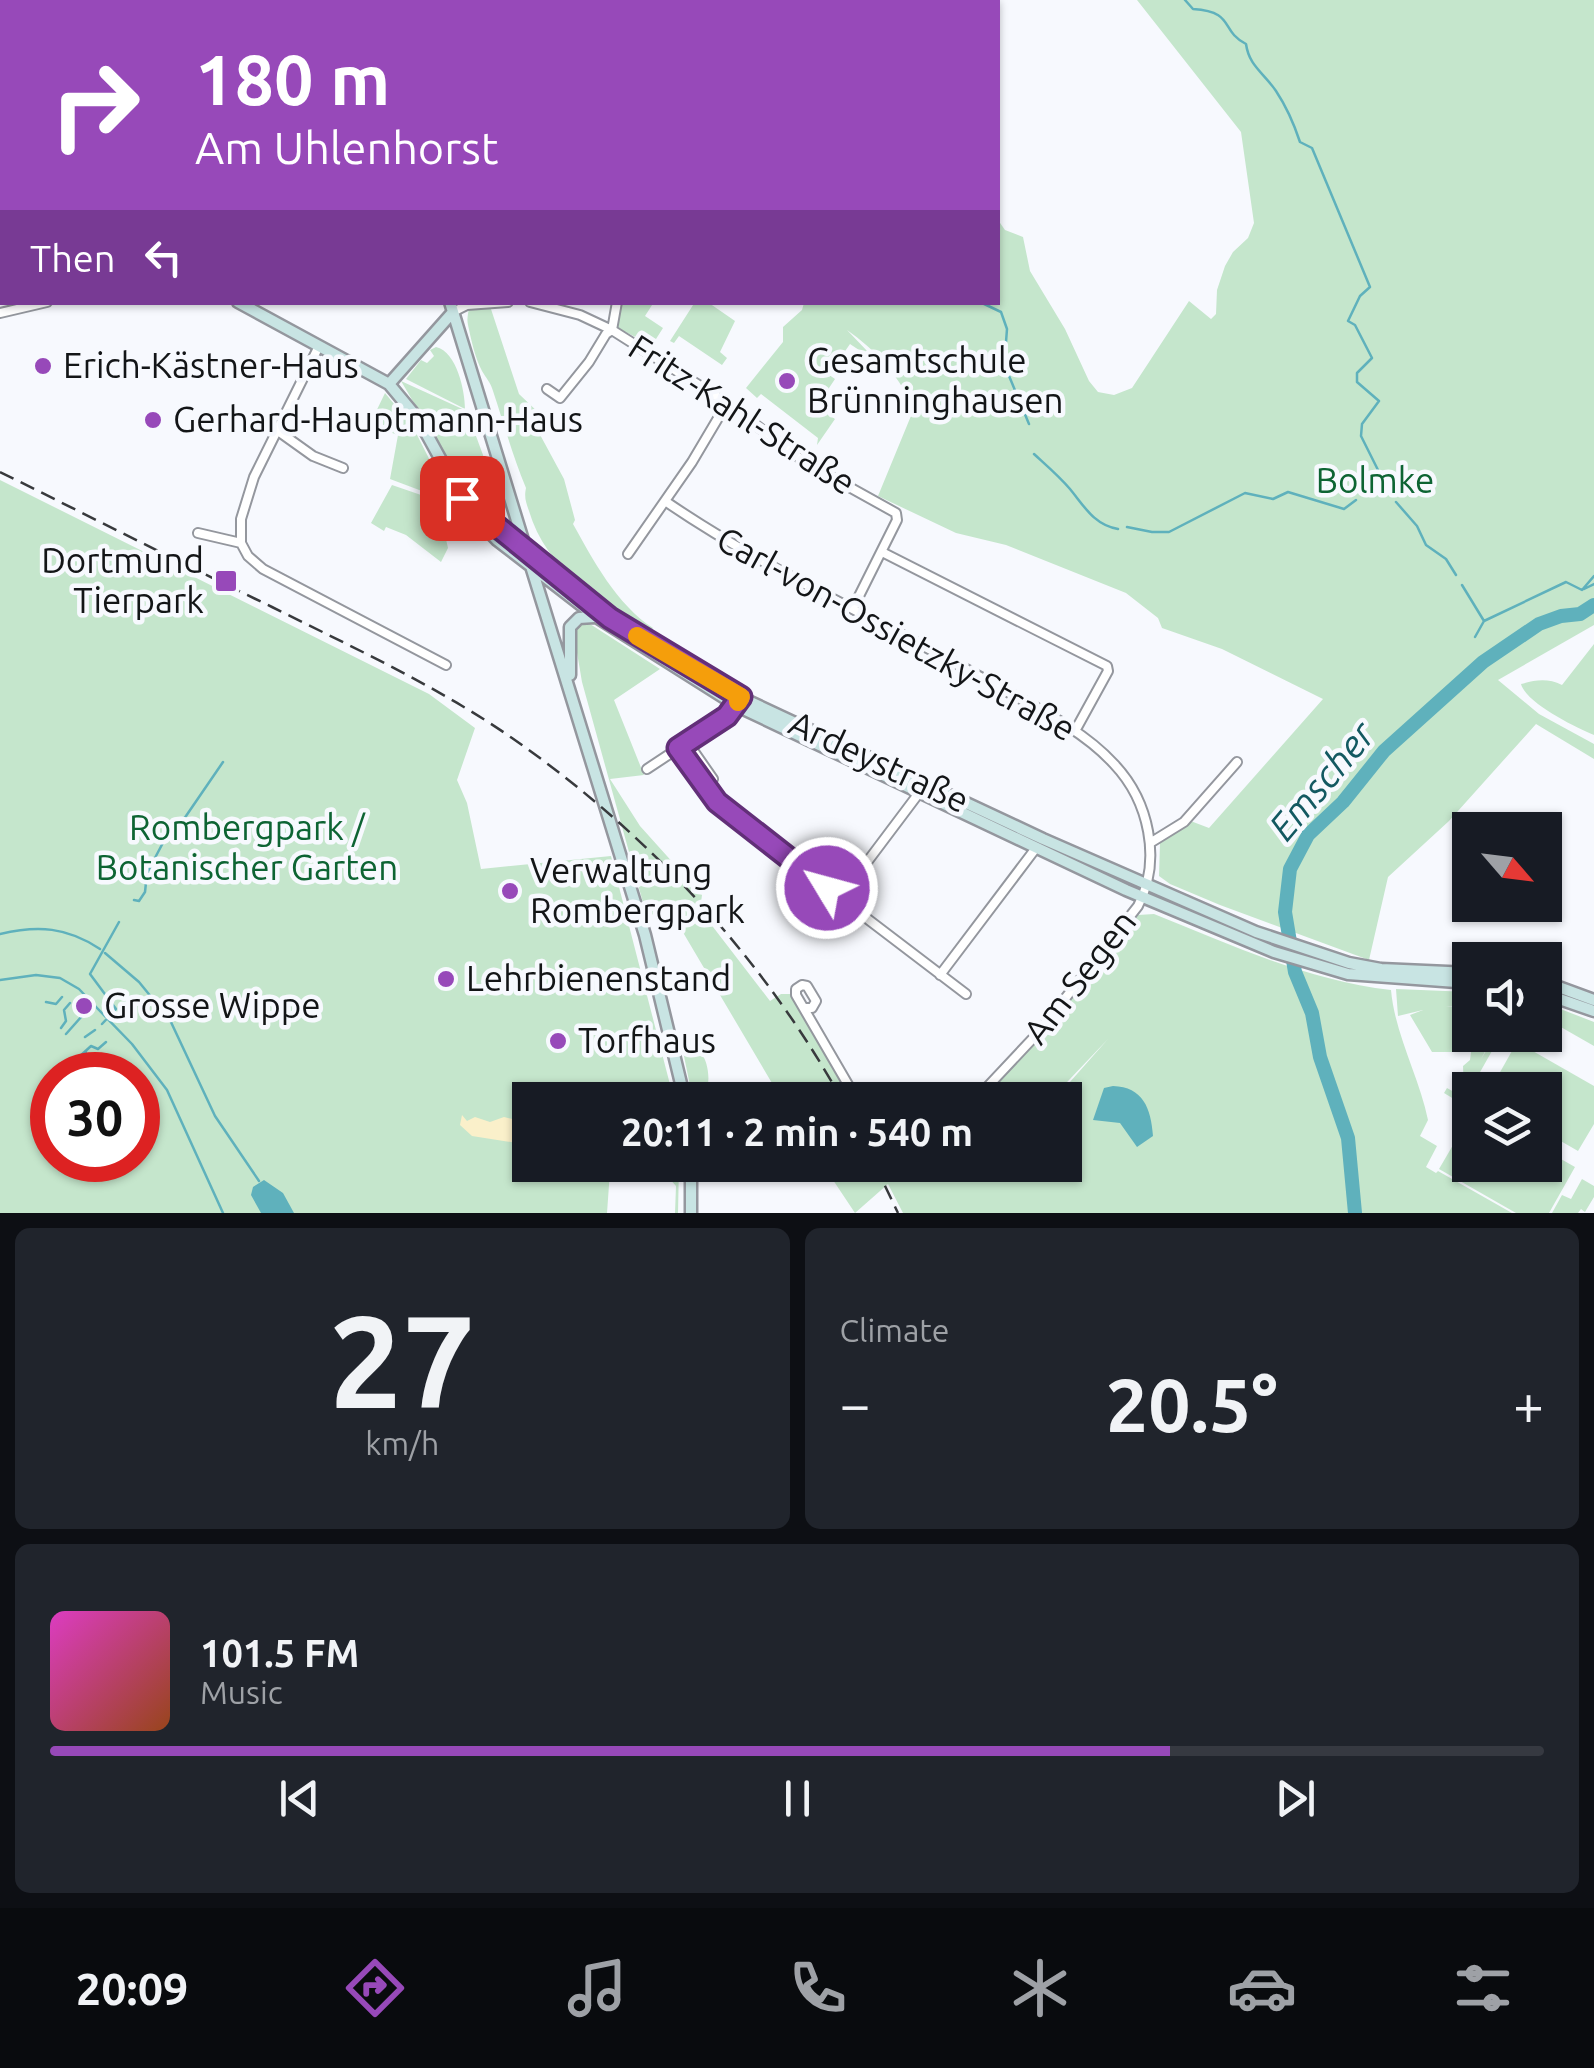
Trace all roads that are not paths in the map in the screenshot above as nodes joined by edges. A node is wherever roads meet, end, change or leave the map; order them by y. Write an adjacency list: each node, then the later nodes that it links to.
1 (34, 305): 6 (street)
2 (244, 305): 8 (main road)
3 (544, 305): 7 (street, Fritz-Kahl-Straße)
4 (616, 305): 7 (street)
5 (452, 307): 9 (main road); 18 (main road)
6 (0, 313)
7 (612, 330): 10 (street); 11 (street, Fritz-Kahl-Straße)
8 (319, 346): 9 (main road); 12 (street)
9 (389, 384): 14 (main road)
10 (547, 389)
11 (727, 402): 15 (street); 19 (street, Fritz-Kahl-Straße)
12 (278, 431): 13 (street); 17 (street)
13 (343, 468)
14 (462, 498): 18 (main road, Ardeystraße); 21 (main road, Ardeystraße)
15 (666, 501): 20 (street); 22 (street, Carl-von-Ossietzky-Straße)
16 (198, 533): 17 (street)
17 (241, 543): 24 (street)
18 (525, 549): 21 (main road); 26 (main road, Ardeystraße)
19 (882, 552): 22 (street); 27 (street)
20 (628, 554)
21 (531, 566): 23 (main road, Ardeystraße); 25 (main road)
22 (853, 608): 27 (street, Carl-von-Ossietzky-Straße)
23 (598, 618): 25 (main road); 26 (main road, Ardeystraße)
24 (446, 665)
25 (570, 692): 47 (main road)
26 (739, 702): 28 (street); 33 (main road, Ardeystraße); 37 (main road, Ardeystraße)
27 (1075, 731): 34 (street, Carl-von-Ossietzky-Straße)
28 (688, 743): 29 (street); 32 (street)
29 (678, 748): 31 (street); 32 (street)
30 (1238, 762): 34 (street)
31 (647, 769)
32 (703, 786): 36 (street)
33 (919, 793): 35 (main road, Ardeystraße); 39 (street)
34 (1150, 843): 37 (street, Carl-von-Ossietzky-Straße)
35 (1036, 848): 37 (main road, Ardeystraße); 39 (street)
36 (827, 888)
37 (1145, 891): 38 (main road, Ardeystraße); 40 (main road, Ardeystraße); 49 (street, Am Segen)
38 (1452, 972)
39 (940, 975): 42 (street)
40 (1452, 982)
41 (1562, 988): 44 (main road)
42 (966, 994)
43 (1562, 1000): 46 (main road)
44 (1594, 1000)
45 (804, 1008): 48 (street)
46 (1594, 1011)
47 (681, 1082)
48 (847, 1082)
49 (993, 1082)
50 (691, 1182): 51 (main road)
51 (691, 1213)

